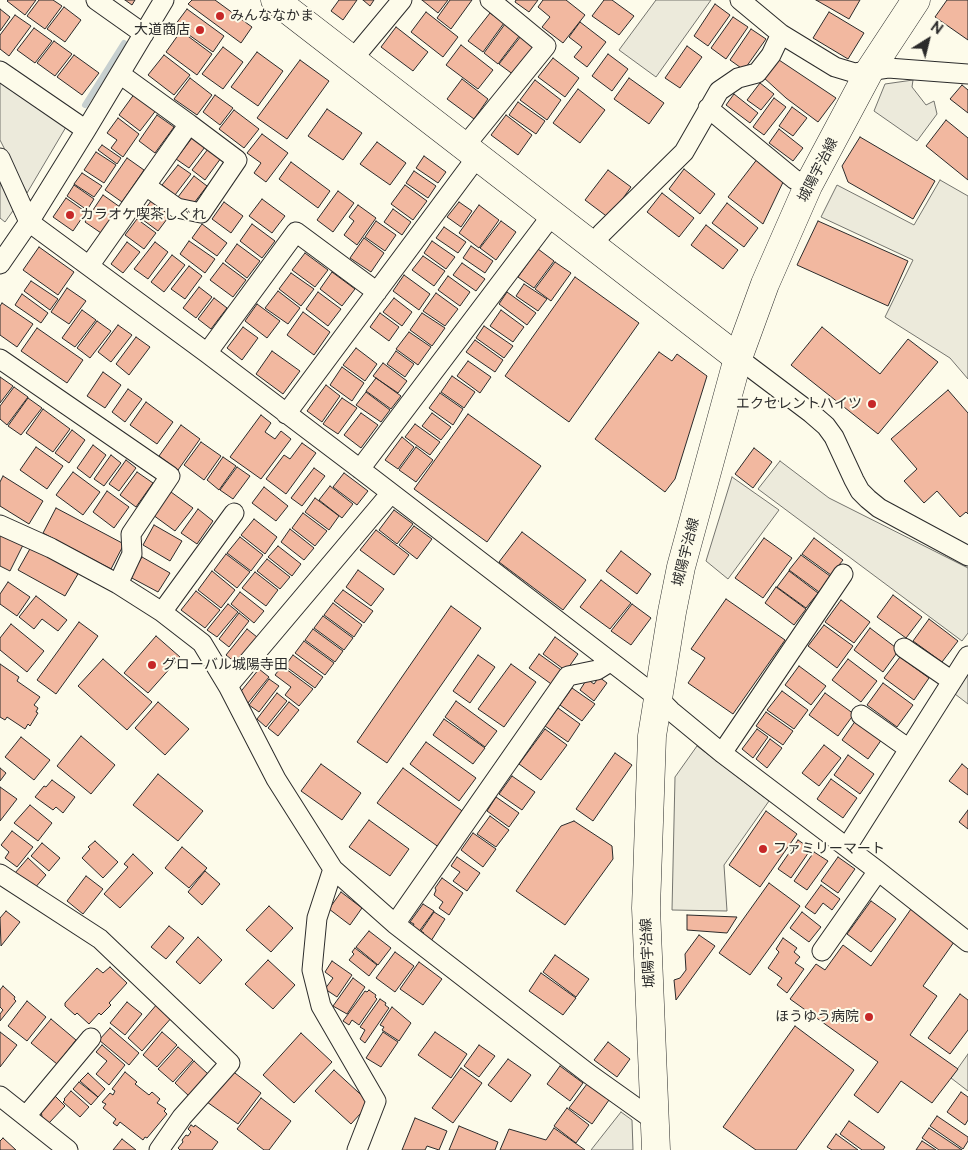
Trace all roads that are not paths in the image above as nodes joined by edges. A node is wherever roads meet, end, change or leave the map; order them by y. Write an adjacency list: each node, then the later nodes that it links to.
1 (96, 0): 8 (street)
2 (164, 0): 8 (street)
3 (275, 0): 10 (main road)
4 (402, 0): 10 (street)
5 (490, 0): 18 (street)
6 (740, 0): 9 (street)
7 (916, 0): 11 (main road, 城陽宇治線)
8 (144, 34): 13 (street)
9 (781, 34): 11 (street); 15 (street)
10 (352, 60): 18 (main road)
11 (870, 70): 14 (street); 21 (main road, 城陽宇治線)
12 (0, 71): 17 (street)
13 (120, 74): 16 (street); 17 (street)
14 (968, 74)
15 (708, 108): 21 (street); 24 (street)
16 (189, 124): 20 (street); 20 (street)
17 (86, 130): 23 (street)
18 (471, 152): 22 (main road); 27 (street)
19 (0, 158): 23 (street)
20 (146, 186): 26 (street)
21 (808, 186): 29 (main road, 城陽宇治線)
22 (552, 215): 24 (main road); 32 (street)
23 (28, 222): 25 (street); 26 (street)
24 (592, 246): 29 (main road)
25 (0, 264)
26 (89, 266): 28 (street)
27 (377, 292): 28 (street); 31 (street)
28 (207, 353): 31 (street)
29 (738, 358): 36 (street); 45 (main road, 城陽宇治線)
30 (0, 359): 38 (street)
31 (286, 414): 32 (street)
32 (360, 469): 33 (street)
33 (391, 493): 42 (street); 44 (street)
34 (234, 513): 39 (street)
35 (0, 525): 38 (street)
36 (968, 556)
37 (843, 574): 48 (street)
38 (118, 584): 39 (street)
39 (162, 612): 44 (street)
40 (904, 648): 43 (street)
41 (968, 656): 43 (street)
42 (610, 662): 45 (street); 53 (street)
43 (952, 681): 47 (street)
44 (228, 686): 50 (street)
45 (658, 697): 48 (street); 59 (main road, 城陽宇治線)
46 (861, 714): 47 (street)
47 (909, 749): 49 (street)
48 (722, 753): 49 (street)
49 (846, 847): 51 (street)
50 (332, 869): 53 (street); 62 (street)
51 (878, 871): 54 (street); 55 (street)
52 (0, 874): 61 (street)
53 (395, 924): 59 (street)
54 (968, 942)
55 (822, 951)
56 (91, 1038): 58 (street)
57 (0, 1096): 58 (street)
58 (26, 1116): 60 (street)
59 (655, 1121): 63 (main road, 城陽宇治線)
60 (68, 1150)
61 (159, 1150)
62 (357, 1150)
63 (656, 1150)

